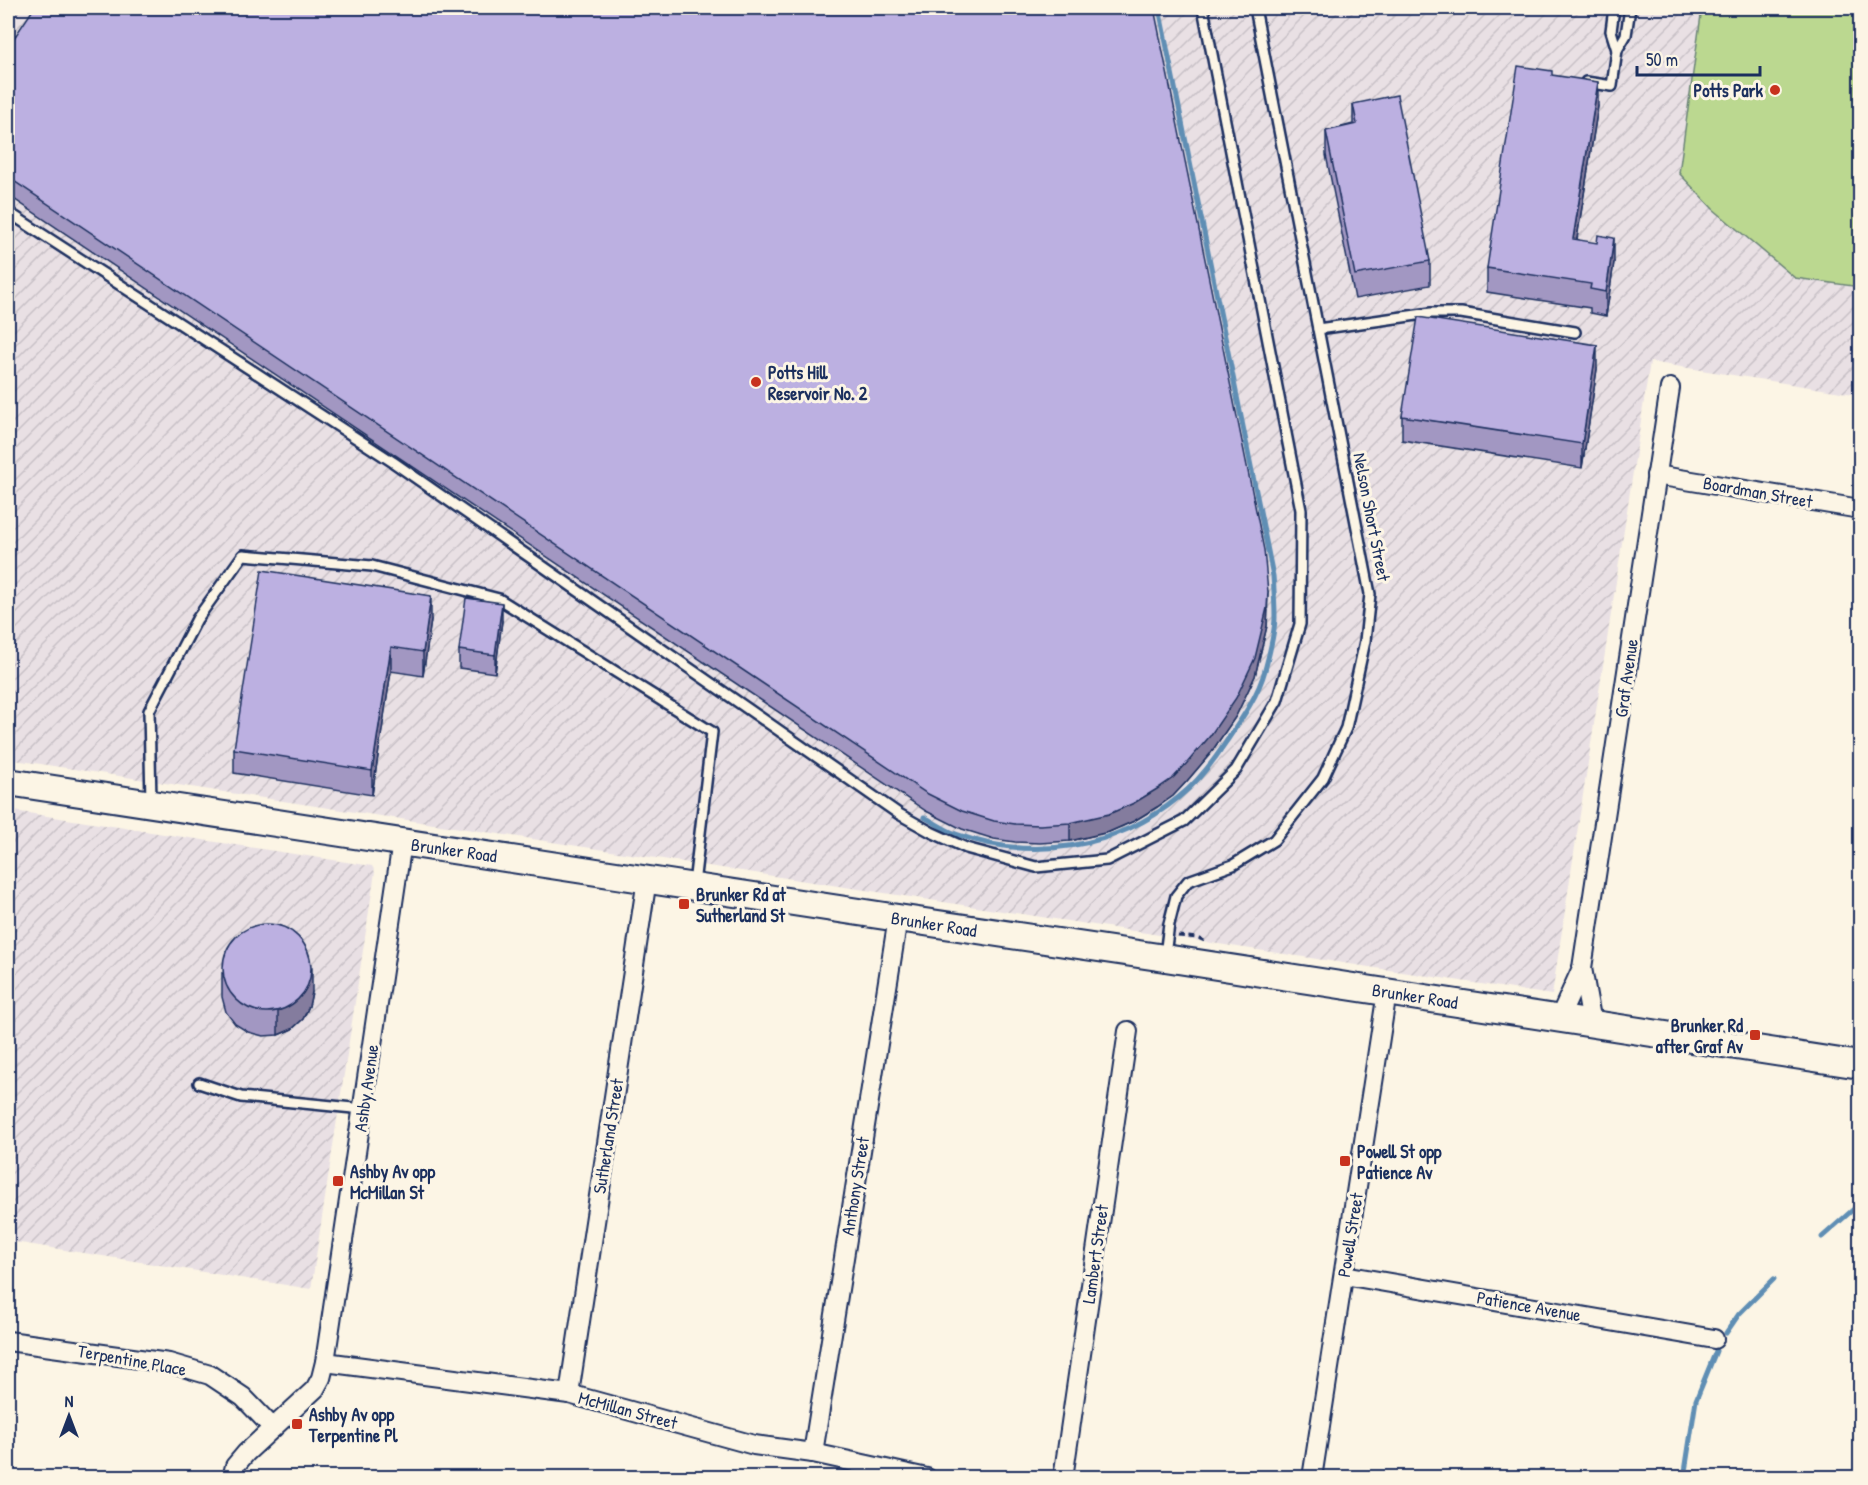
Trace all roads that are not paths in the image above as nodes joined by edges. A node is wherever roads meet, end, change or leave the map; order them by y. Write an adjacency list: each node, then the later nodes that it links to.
1 (1203, 8): 7 (lane)
2 (1254, 8): 8 (lane, Nelson Short Street)
3 (1614, 8): 5 (lane)
4 (1630, 8): 5 (lane)
5 (1617, 50): 6 (lane)
6 (1572, 80)
7 (8, 212)
8 (1318, 329): 9 (lane); 19 (lane, Nelson Short Street)
9 (1575, 332)
10 (1670, 388): 11 (street, Graf Avenue)
11 (1656, 475): 12 (street, Boardman Street); 20 (street, Graf Avenue)
12 (1860, 509)
13 (8, 782): 14 (main road, Brunker Road)
14 (151, 803): 15 (main road, Brunker Road); 17 (lane)
15 (402, 842): 16 (main road, Brunker Road); 27 (street, Ashby Avenue)
16 (647, 879): 17 (main road, Brunker Road); 32 (street, Sutherland Street)
17 (694, 886): 18 (main road, Brunker Road)
18 (898, 918): 19 (main road, Brunker Road); 34 (street, Anthony Street)
19 (1165, 958): 21 (main road, Brunker Road)
20 (1582, 968): 22 (street, Graf Avenue); 23 (street, Graf Avenue)
21 (1387, 992): 22 (main road, Brunker Road); 28 (street, Powell Street)
22 (1559, 1018): 23 (main road, Brunker Road)
23 (1592, 1023): 25 (main road, Brunker Road)
24 (1128, 1031): 37 (street, Lambert Street)
25 (1860, 1065)
26 (199, 1083): 27 (lane)
27 (363, 1109): 31 (street, Ashby Avenue)
28 (1344, 1275): 29 (street, Patience Avenue); 38 (street, Powell Street)
29 (1714, 1339)
30 (8, 1341): 33 (street, Terpentine Place)
31 (325, 1362): 32 (street, McMillan Street); 33 (street, Ashby Avenue)
32 (570, 1394): 34 (street, McMillan Street)
33 (273, 1428): 35 (street, Ashby Avenue)
34 (813, 1454): 36 (street, McMillan Street)
35 (232, 1478)
36 (927, 1478)
37 (1063, 1478)
38 (1312, 1478)

